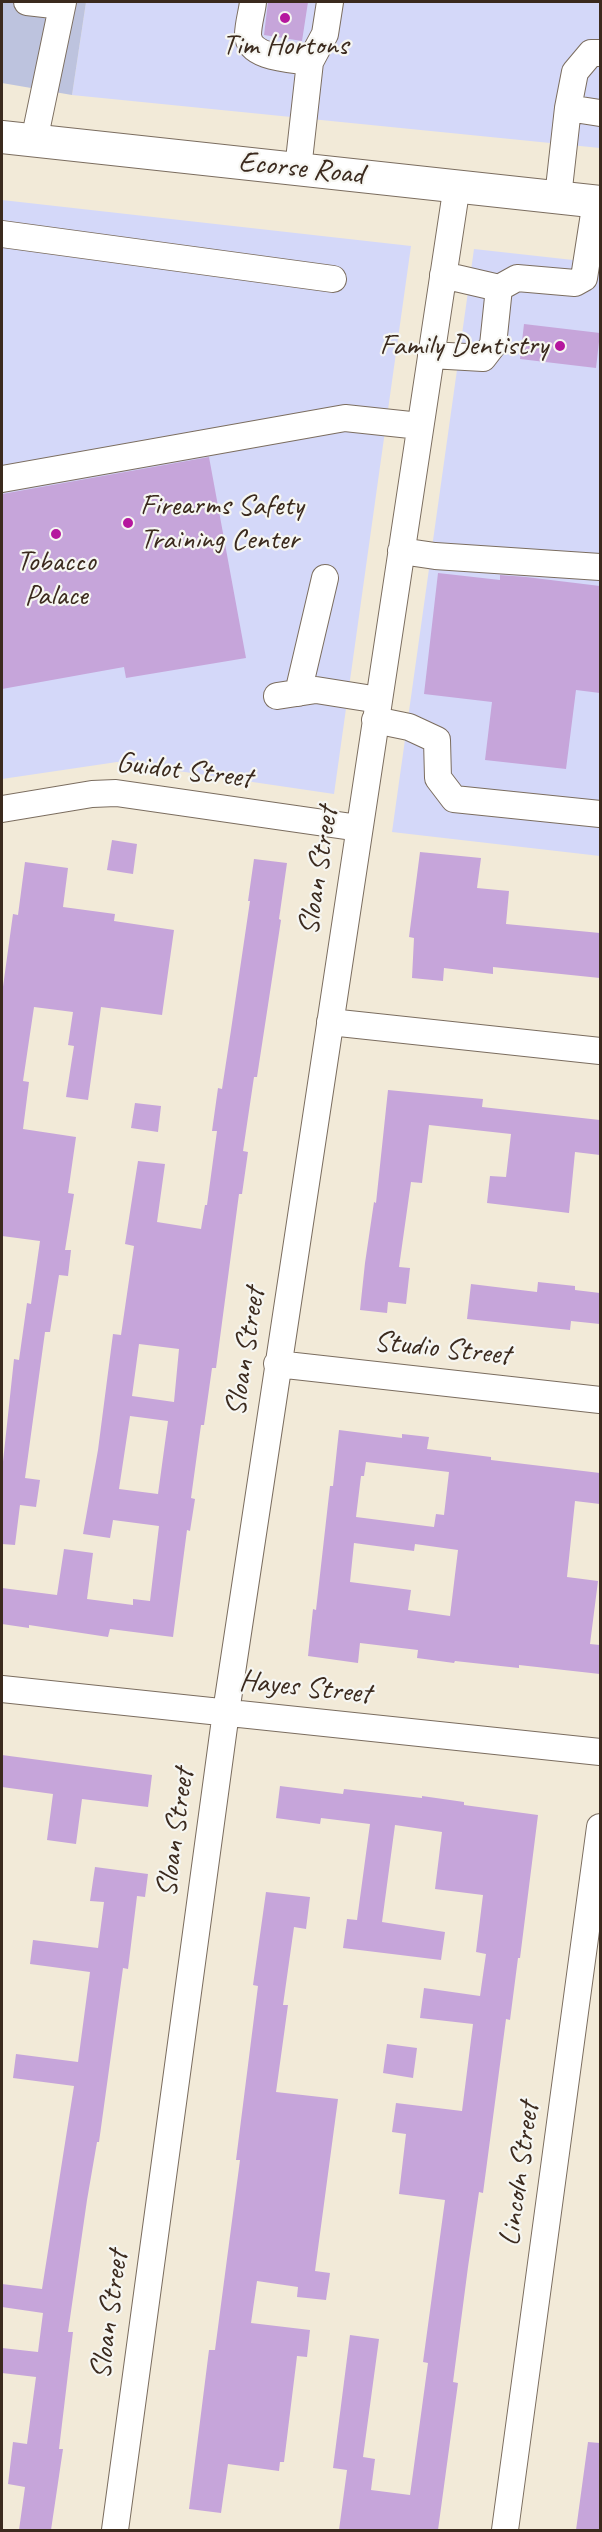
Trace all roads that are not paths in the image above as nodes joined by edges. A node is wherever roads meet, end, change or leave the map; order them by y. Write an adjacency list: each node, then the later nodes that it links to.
1 (27, 2): 4 (street)
2 (253, 2): 6 (street)
3 (330, 2): 6 (street)
4 (63, 4): 10 (street)
5 (600, 53): 7 (street)
6 (310, 62): 11 (street)
7 (568, 108): 8 (street); 13 (street)
8 (600, 113)
9 (2, 137): 10 (main road, Ecorse Road)
10 (34, 141): 11 (main road, Ecorse Road)
11 (298, 169): 12 (main road, Ecorse Road)
12 (457, 185): 13 (main road, Ecorse Road); 16 (street, Sloan Street)
13 (558, 197): 14 (main road, Ecorse Road)
14 (598, 202): 18 (street)
15 (2, 234): 17 (street)
16 (443, 275): 18 (street); 19 (street, Sloan Street)
17 (333, 279)
18 (500, 288): 19 (street)
19 (431, 355): 20 (street, Sloan Street)
20 (420, 426): 21 (street); 22 (street, Sloan Street)
21 (2, 478)
22 (401, 551): 23 (street); 25 (street, Sloan Street)
23 (600, 567)
24 (325, 578): 25 (street)
25 (377, 710): 27 (street); 28 (street, Sloan Street)
26 (2, 809): 28 (street, Guidot Street)
27 (600, 814)
28 (359, 828): 29 (street, Sloan Street)
29 (330, 1022): 30 (street); 31 (street, Sloan Street)
30 (600, 1051)
31 (277, 1364): 32 (street, Studio Street); 34 (street, Sloan Street)
32 (600, 1400)
33 (2, 1689): 34 (street, Hayes Street)
34 (226, 1712): 35 (street, Hayes Street); 37 (street, Sloan Street)
35 (600, 1752)
36 (600, 1827): 38 (street, Lincoln Street)
37 (115, 2530)
38 (505, 2530)

